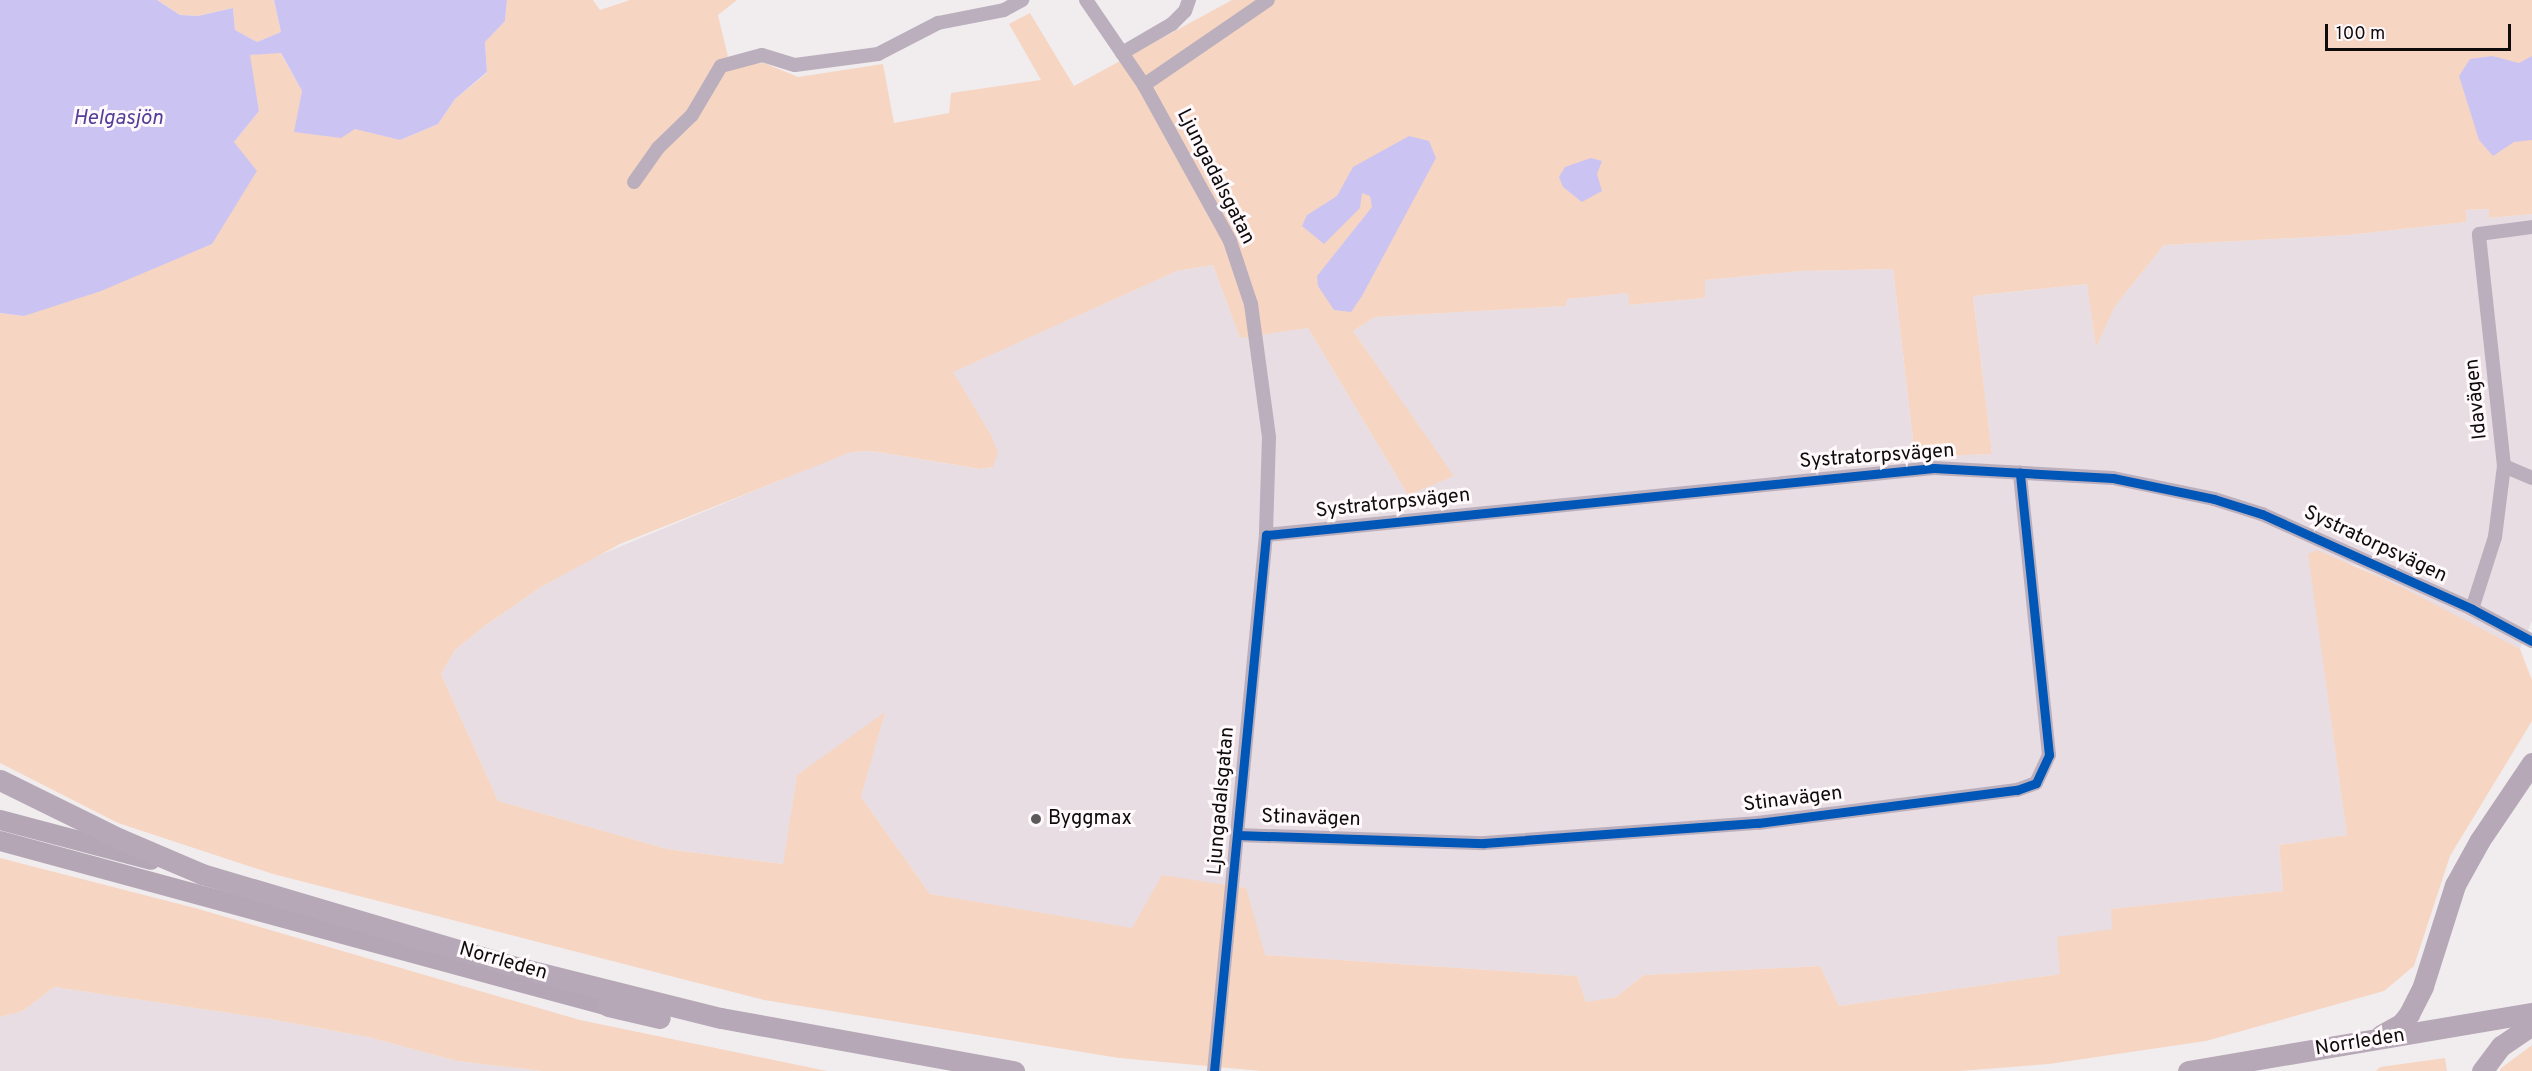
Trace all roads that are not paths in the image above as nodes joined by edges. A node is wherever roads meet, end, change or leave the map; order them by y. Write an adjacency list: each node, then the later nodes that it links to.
1 (1022, 0): 7 (street)
2 (1086, 0): 5 (street, Ljungadalsgatan)
3 (1189, 0): 5 (street)
4 (1268, 0): 6 (street)
5 (1122, 53): 6 (street, Ljungadalsgatan)
6 (1144, 85): 12 (street, Ljungadalsgatan)
7 (634, 182)
8 (2532, 226): 9 (street, Idavägen)
9 (2504, 466): 11 (street); 13 (street, Idavägen)
10 (2020, 472): 12 (street, Systratorpsvägen); 13 (street, Systratorpsvägen); 18 (street, Stinavägen)
11 (2532, 478)
12 (1266, 535): 18 (street, Ljungadalsgatan)
13 (2472, 609): 14 (street, Systratorpsvägen)
14 (2532, 641)
15 (2532, 764): 24 (highway)
16 (0, 780): 20 (highway)
17 (0, 820): 20 (main road, Norrleden)
18 (1237, 835): 25 (street, Ljungadalsgatan)
19 (0, 841): 21 (main road, Norrleden)
20 (202, 874): 27 (highway, Norrleden)
21 (608, 1006): 26 (highway, Norrleden)
22 (2532, 1012): 24 (highway, Norrleden)
23 (2532, 1025): 29 (highway, Norrleden); 30 (highway)
24 (2366, 1042): 28 (highway, Norrleden)
25 (1215, 1064)
26 (932, 1071)
27 (1014, 1071)
28 (2188, 1071)
29 (2270, 1071)
30 (2482, 1071)

